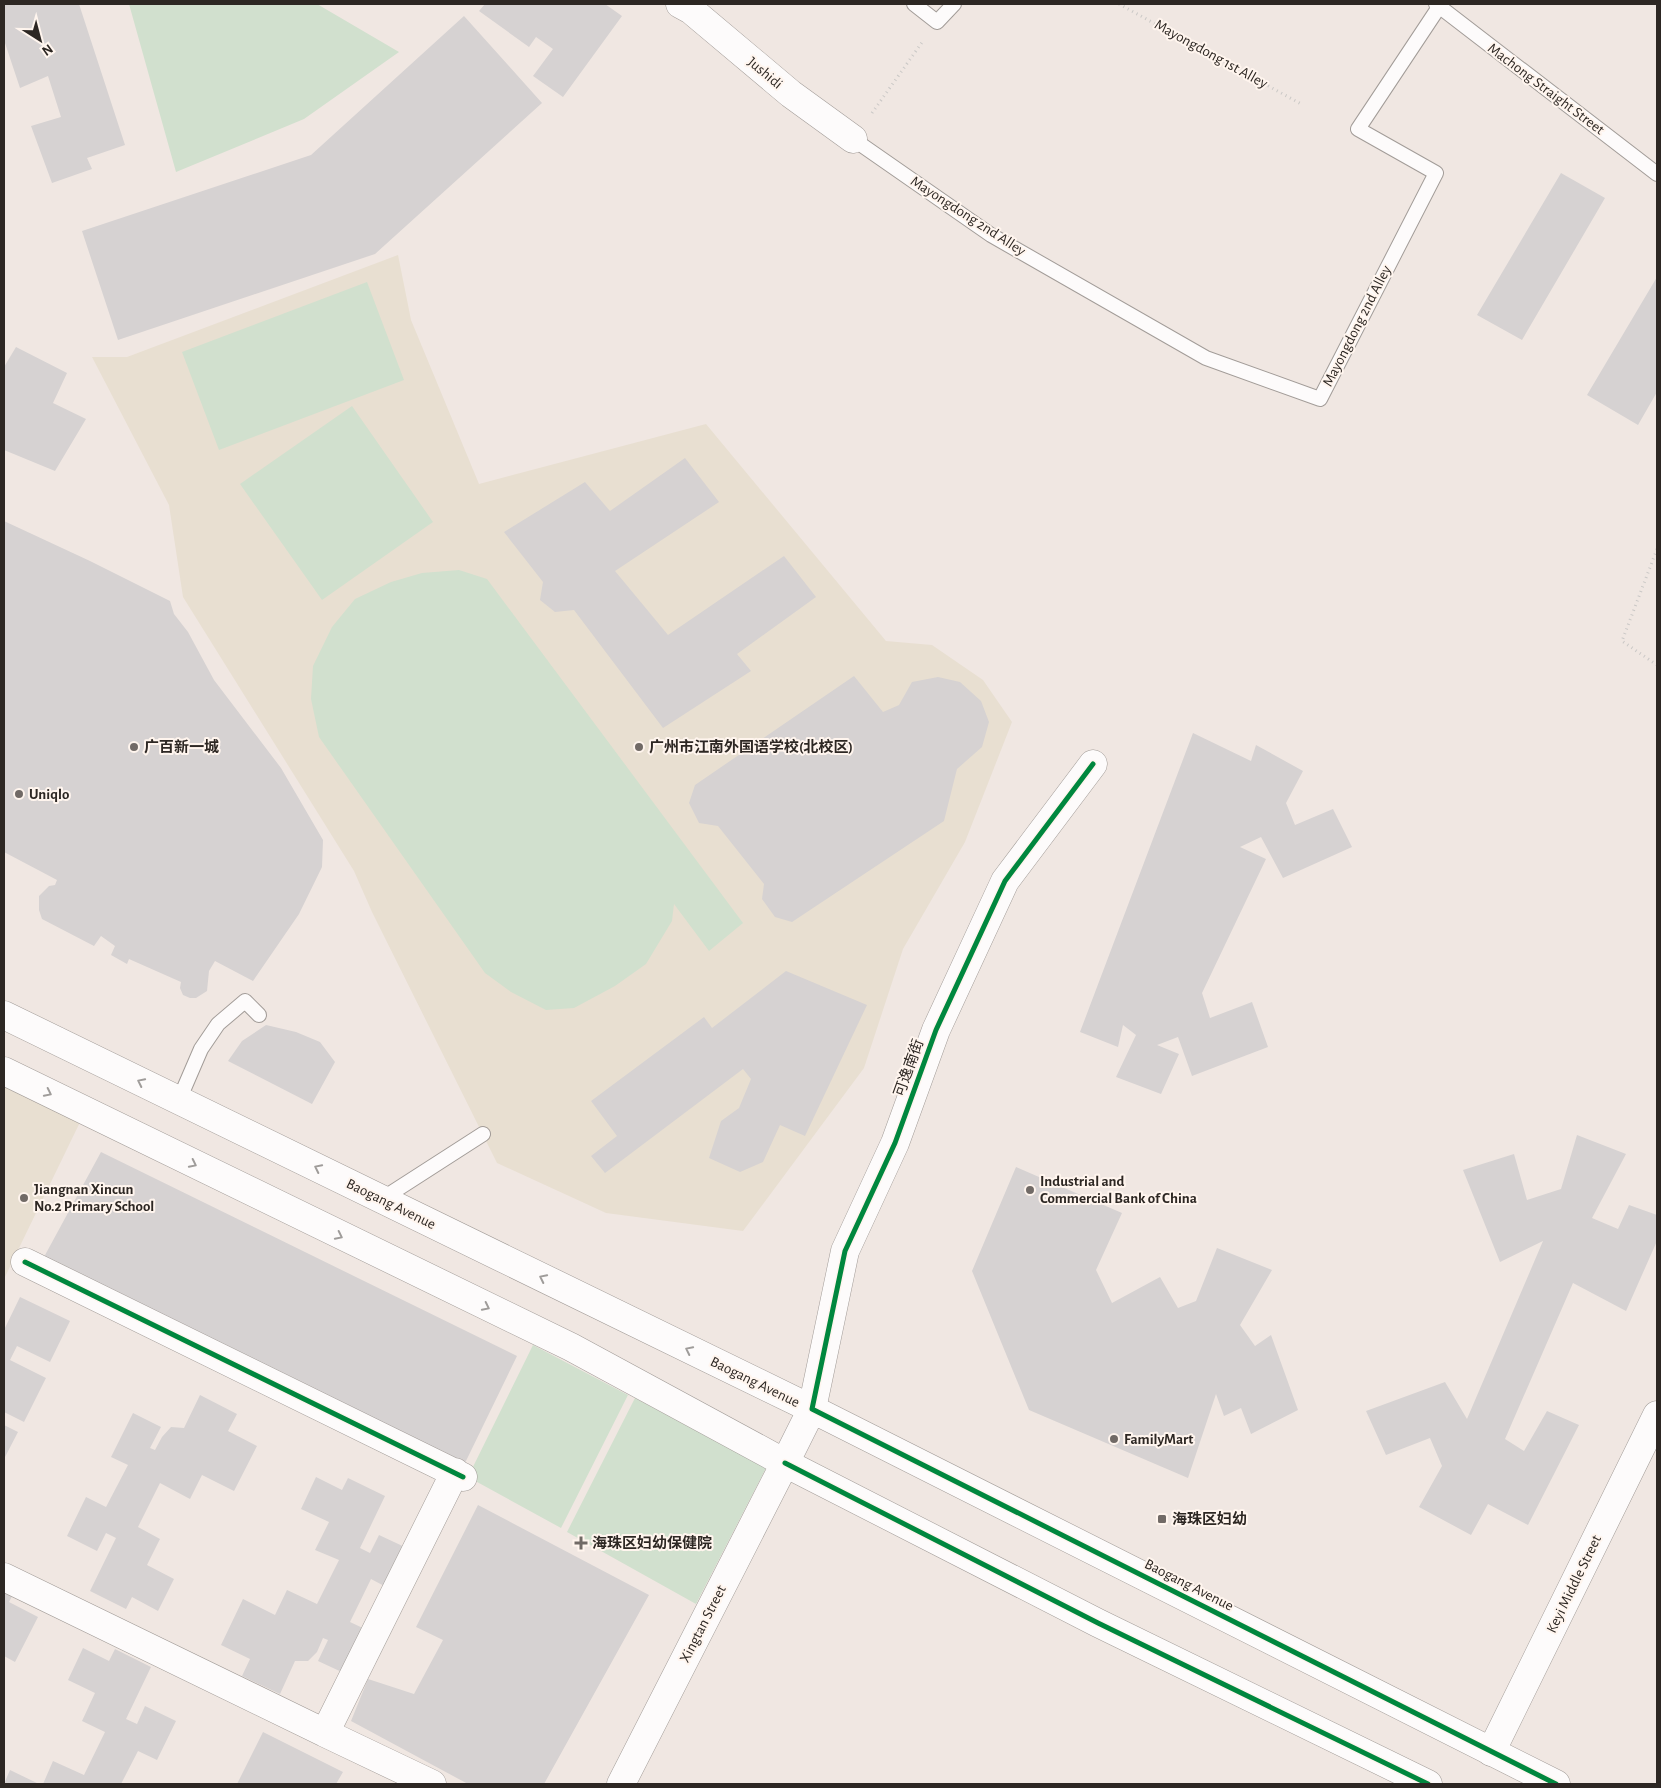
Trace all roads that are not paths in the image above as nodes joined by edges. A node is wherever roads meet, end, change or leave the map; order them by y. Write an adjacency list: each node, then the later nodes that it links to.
1 (680, 4): 5 (main road, Jushidi)
2 (914, 4): 3 (lane)
3 (954, 4)
4 (1437, 5): 5 (lane, Mayongdong 2nd Alley); 6 (lane, Machong Straight Street)
5 (853, 139)
6 (1657, 174)
7 (1093, 764): 15 (main road, 可逸南街)
8 (4, 1015): 11 (main road, Baogang Avenue, one-way to 8)
9 (260, 1015): 11 (lane)
10 (4, 1071): 17 (main road, one-way to 17)
11 (179, 1100): 13 (main road, Baogang Avenue, one-way to 11)
12 (483, 1134): 13 (lane)
13 (382, 1199): 15 (main road, Baogang Avenue, one-way to 13)
14 (25, 1262): 19 (main road)
15 (812, 1409): 17 (main road, 可逸南街); 20 (main road, Baogang Avenue)
16 (1657, 1416): 20 (main road, Keyi Middle Street)
17 (786, 1463): 22 (main road, Xingtan Street); 23 (main road)
18 (4, 1577): 19 (main road)
19 (325, 1733): 21 (main road)
20 (1491, 1752): 24 (main road, Baogang Avenue)
21 (432, 1784)
22 (621, 1784)
23 (1428, 1784)
24 (1556, 1784)

